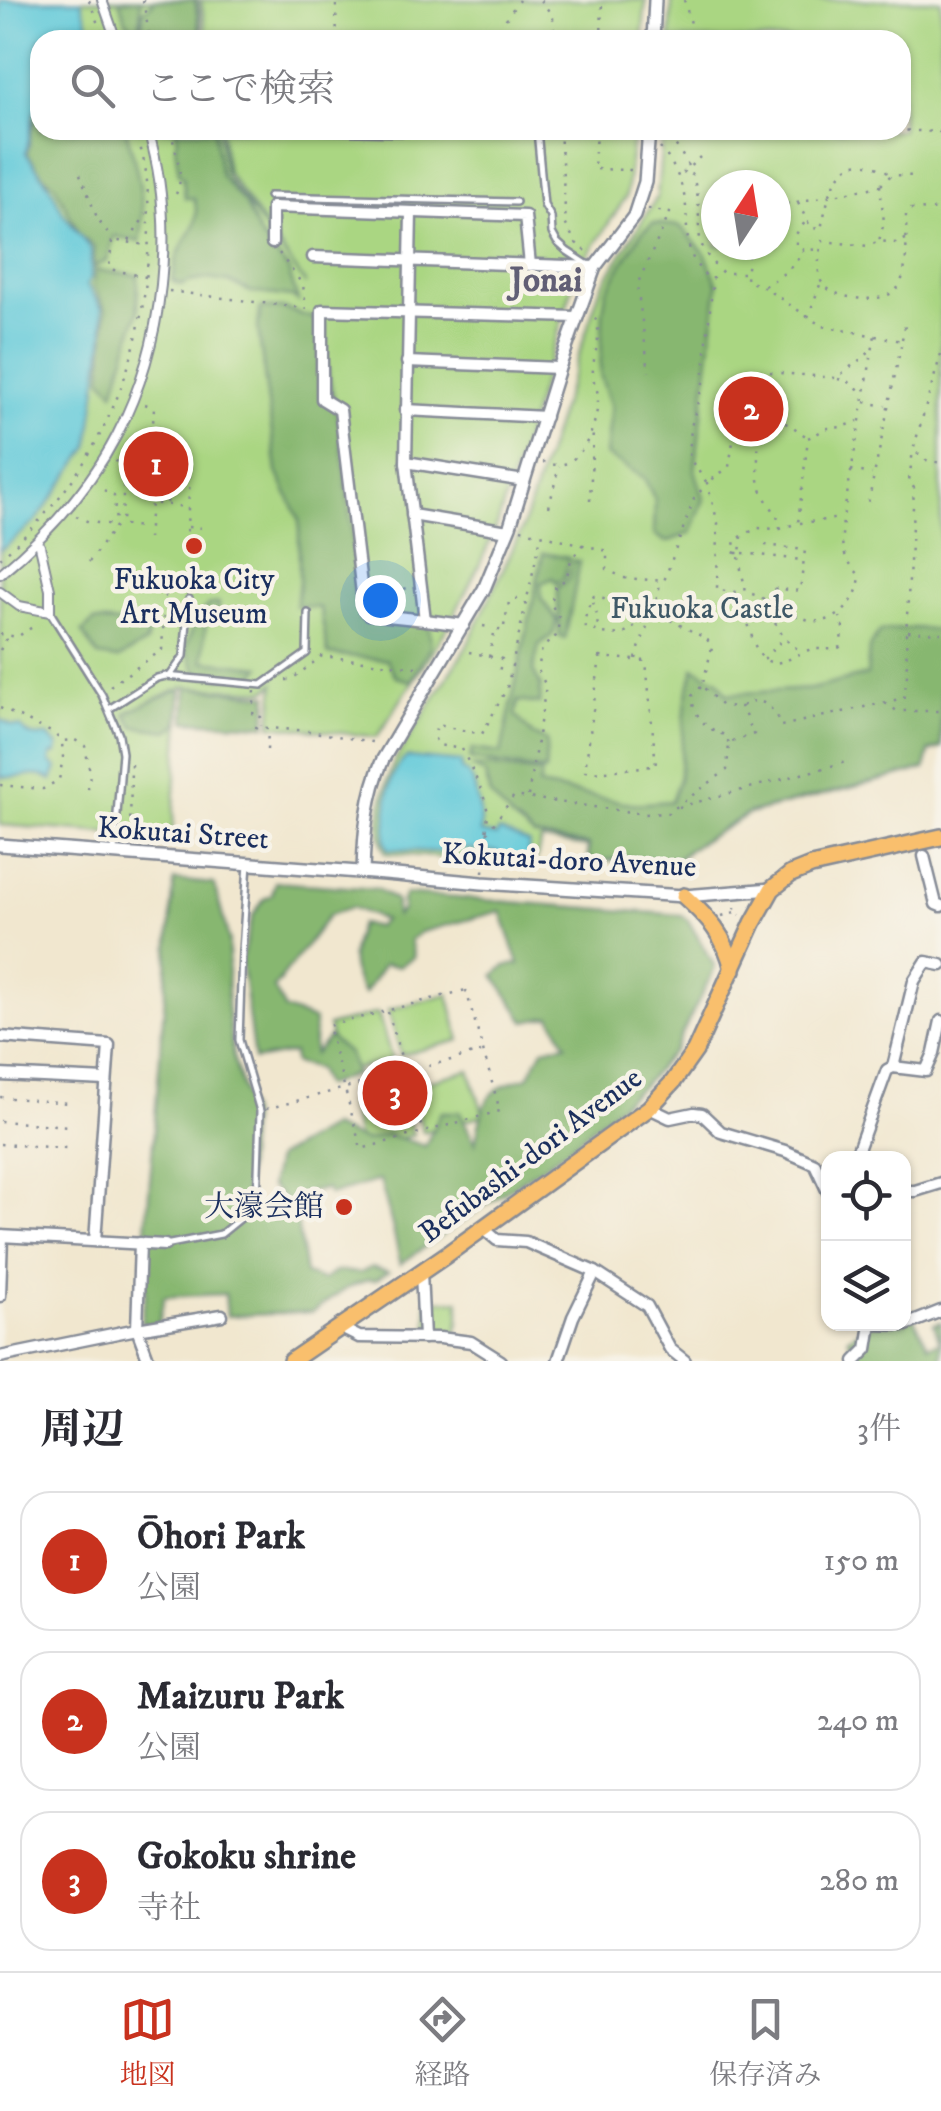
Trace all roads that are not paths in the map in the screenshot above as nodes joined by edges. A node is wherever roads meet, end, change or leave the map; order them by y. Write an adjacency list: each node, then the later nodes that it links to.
1 (102, 0): 3 (street)
2 (655, 0): 4 (street)
3 (112, 30)
4 (654, 30)
5 (150, 140): 27 (street)
6 (538, 140): 14 (lane)
7 (648, 140): 14 (street)
8 (269, 196): 9 (lane)
9 (516, 202)
10 (411, 213): 11 (street); 13 (street); 15 (street)
11 (272, 243)
12 (313, 258): 13 (street)
13 (410, 261): 15 (street); 16 (street)
14 (593, 261): 15 (street); 17 (street)
15 (530, 265)
16 (408, 311): 17 (street); 18 (street); 32 (street)
17 (576, 317): 19 (street)
18 (407, 362): 19 (street); 20 (street)
19 (559, 368): 21 (street)
20 (405, 410): 21 (street); 22 (street)
21 (545, 417): 23 (street)
22 (406, 462): 23 (street); 24 (street)
23 (524, 481): 25 (street)
24 (412, 515): 25 (street); 32 (street)
25 (509, 528): 33 (street)
26 (40, 546): 30 (street)
27 (0, 574)
28 (0, 592): 30 (street)
29 (189, 599): 34 (lane)
30 (50, 612): 35 (lane)
31 (308, 613): 34 (lane)
32 (425, 620): 33 (street)
33 (464, 625): 41 (street)
34 (170, 676): 35 (lane)
35 (108, 709): 38 (lane)
36 (941, 837): 42 (highway)
37 (0, 845): 38 (street, Kokutai Street)
38 (114, 854): 40 (street, Kokutai Street)
39 (924, 856): 44 (street)
40 (248, 864): 41 (street, Kokutai Street); 61 (lane)
41 (363, 872): 43 (street, Kokutai-doro Avenue)
42 (772, 889): 43 (street, Kokutai-doro Avenue); 46 (highway, Befubashi-dori Avenue)
43 (684, 896): 46 (highway)
44 (941, 906)
45 (941, 965): 49 (street)
46 (733, 970): 52 (highway, Befubashi-dori Avenue)
47 (941, 1021): 49 (street)
48 (0, 1037): 51 (street)
49 (893, 1067): 53 (street)
50 (0, 1075): 51 (street)
51 (106, 1080): 59 (street)
52 (649, 1108): 54 (street); 57 (highway, Befubashi-dori Avenue)
53 (858, 1151)
54 (821, 1177)
55 (941, 1183): 56 (street)
56 (911, 1190)
57 (484, 1228): 62 (highway, Befubashi-dori Avenue); 63 (street)
58 (1, 1236): 59 (street); 64 (street)
59 (95, 1241): 60 (street)
60 (140, 1243): 61 (street); 68 (street)
61 (165, 1245)
62 (421, 1272): 67 (highway, Befubashi-dori Avenue); 69 (street)
63 (594, 1272): 74 (street); 75 (street)
64 (0, 1296)
65 (941, 1312): 76 (street)
66 (222, 1315): 68 (street)
67 (340, 1328): 69 (street); 73 (highway, Befubashi-dori Avenue)
68 (137, 1329): 70 (street); 72 (street)
69 (424, 1338): 71 (street)
70 (0, 1357)
71 (498, 1360)
72 (149, 1361)
73 (290, 1361)
74 (558, 1361)
75 (685, 1361)
76 (856, 1361)

